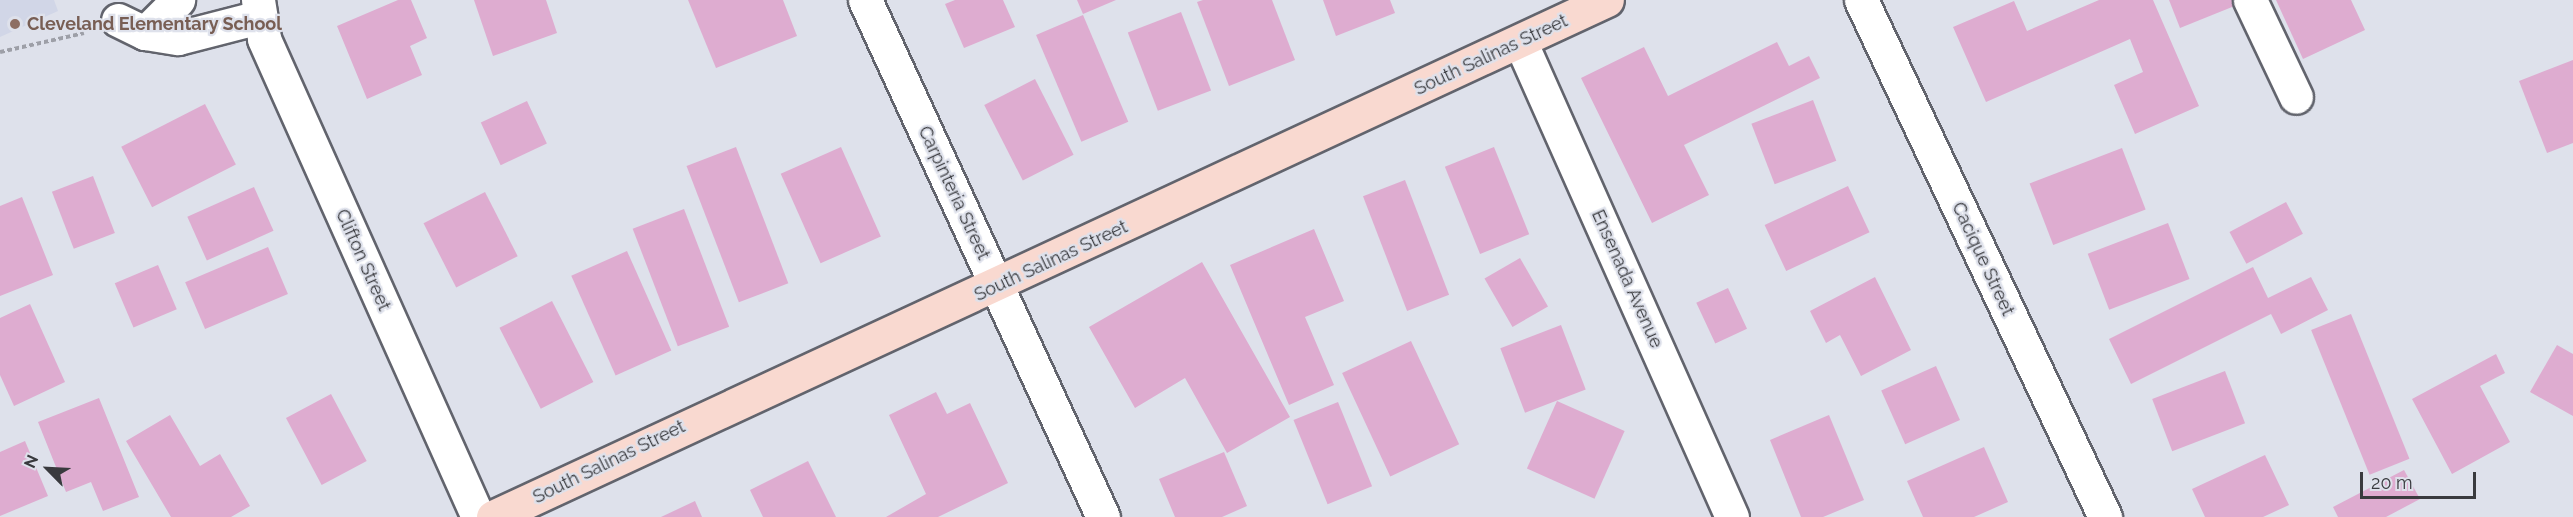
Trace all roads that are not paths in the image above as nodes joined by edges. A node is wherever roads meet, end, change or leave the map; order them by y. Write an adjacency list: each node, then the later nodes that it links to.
1 (178, 0): 6 (street)
2 (865, 0): 9 (street, Carpinteria Street)
3 (1607, 0): 7 (main road, South Salinas Street)
4 (1861, 0): 14 (street, Cacique Street)
5 (2250, 0): 8 (street)
6 (258, 9): 10 (street, Clifton Street)
7 (1520, 41): 9 (main road, South Salinas Street); 13 (street, Ensenada Avenue)
8 (2296, 97)
9 (996, 286): 11 (main road, South Salinas Street); 12 (street, Carpinteria Street)
10 (478, 517)
11 (493, 517)
12 (1103, 517)
13 (1732, 517)
14 (2105, 517)

